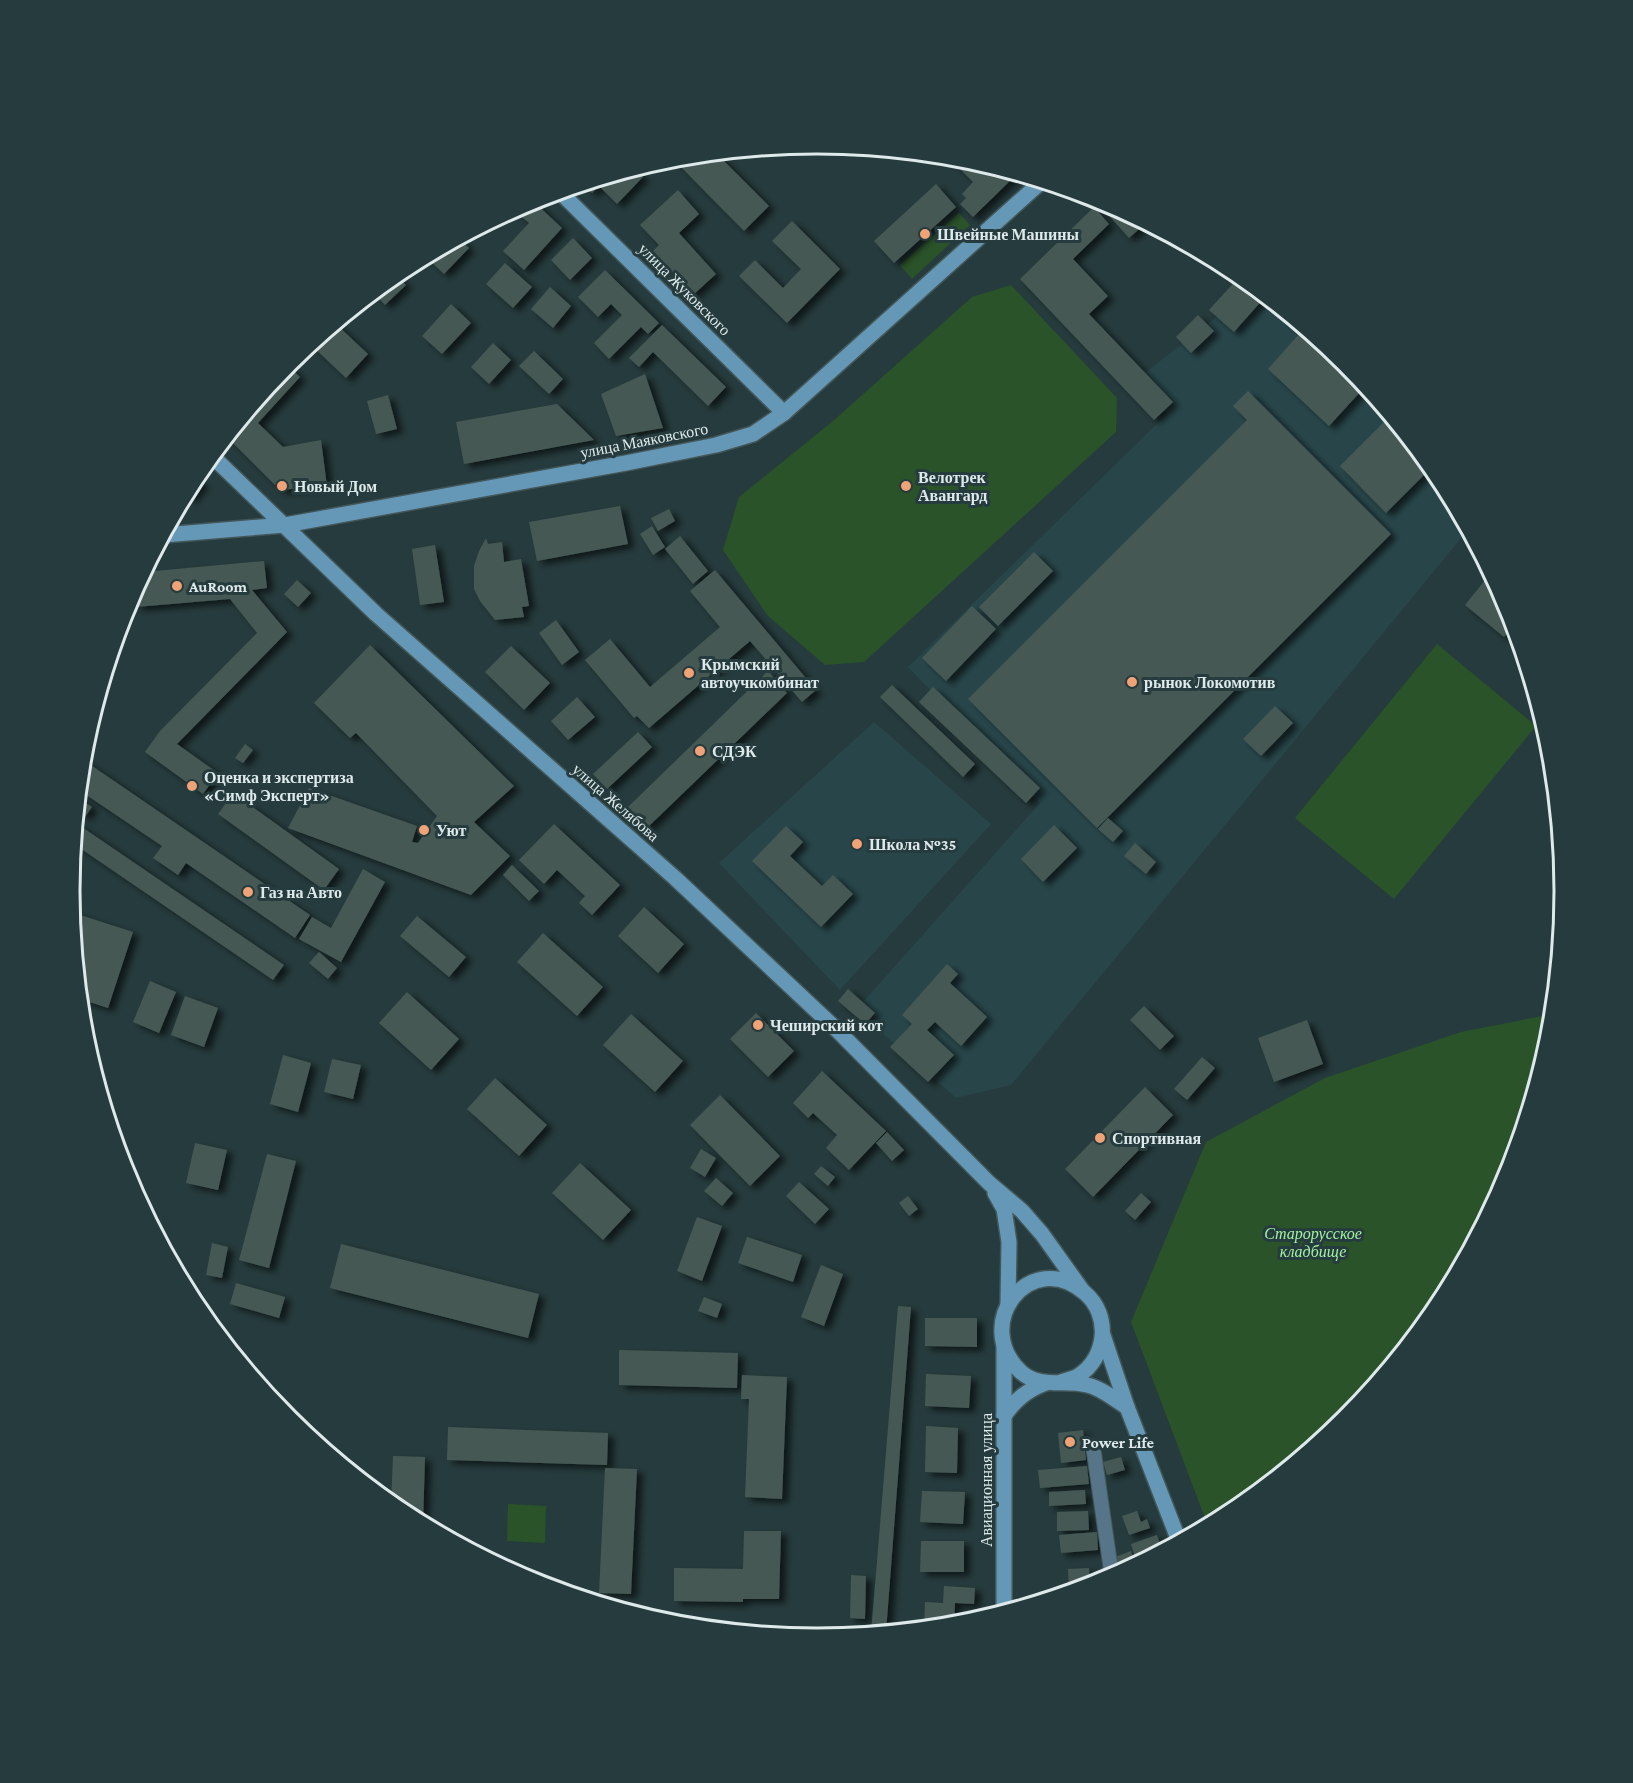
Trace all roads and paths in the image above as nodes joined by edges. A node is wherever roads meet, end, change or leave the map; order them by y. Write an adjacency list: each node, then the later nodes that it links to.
1 (1034, 188): 3 (main road, улица Маяковского)
2 (567, 199): 3 (main road, улица Жуковского)
3 (784, 413): 5 (main road, улица Маяковского)
4 (218, 462): 5 (main road, улица Желябова)
5 (285, 525): 6 (main road, улица Маяковского); 7 (main road, улица Желябова)
6 (173, 533)
7 (989, 1183): 8 (main road); 9 (main road)
8 (1082, 1290): 9 (main road); 10 (main road)
9 (1008, 1305): 11 (main road)
10 (1103, 1335): 12 (main road); 13 (main road)
11 (1004, 1347): 12 (main road); 14 (main road, Авиационная улица)
12 (1053, 1383): 13 (main road); 14 (main road)
13 (1127, 1407): 16 (main road)
14 (1004, 1416): 18 (main road, Авиационная улица)
15 (1093, 1446): 17 (street)
16 (1176, 1534)
17 (1110, 1567)
18 (1004, 1604)

